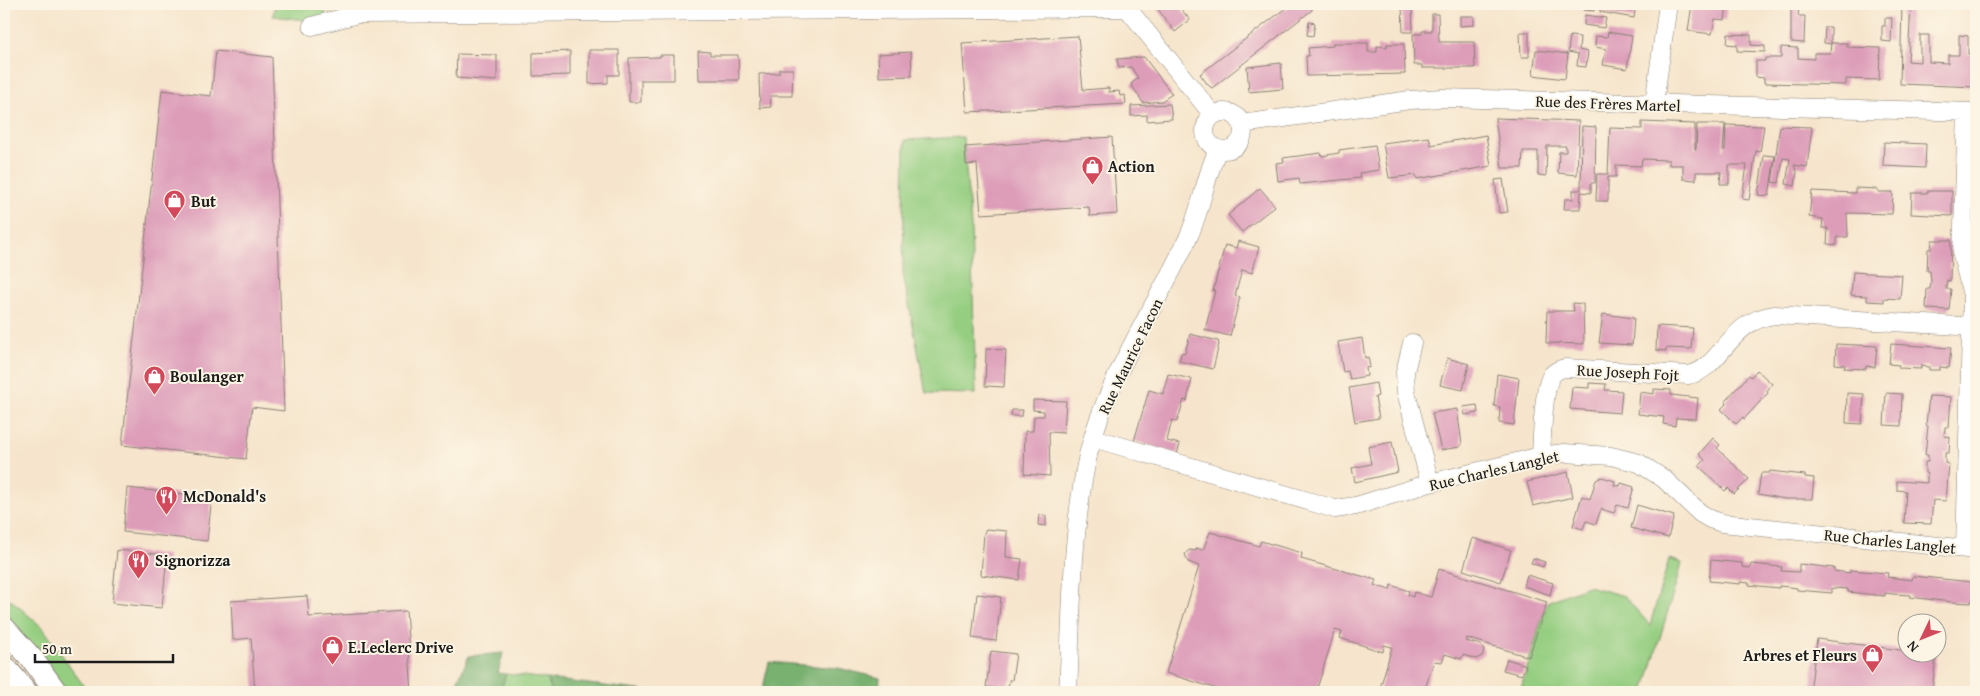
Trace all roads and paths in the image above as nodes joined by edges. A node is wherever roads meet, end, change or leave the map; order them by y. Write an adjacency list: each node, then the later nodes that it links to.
1 (1668, 4): 5 (street)
2 (1125, 6): 3 (street); 7 (street)
3 (651, 8): 4 (street)
4 (312, 26)
5 (1654, 104): 6 (street, Rue des Frères Martel); 8 (street, Rue des Frères Martel)
6 (1972, 112): 10 (street)
7 (1213, 115): 8 (street); 9 (street)
8 (1242, 124): 9 (street)
9 (1218, 149): 12 (street, Rue Maurice Facon)
10 (1974, 327): 13 (street, Rue Joseph Fojt); 15 (street)
11 (1412, 343): 14 (street)
12 (1093, 438): 14 (street, Rue Charles Langlet); 20 (street, Rue Maurice Facon)
13 (1541, 456): 14 (street, Rue Charles Langlet); 15 (street, Rue Charles Langlet)
14 (1430, 484)
15 (1970, 549)
16 (4, 628): 19 (main road)
17 (4, 666): 18 (main road)
18 (26, 692)
19 (56, 692)
20 (1068, 692)

